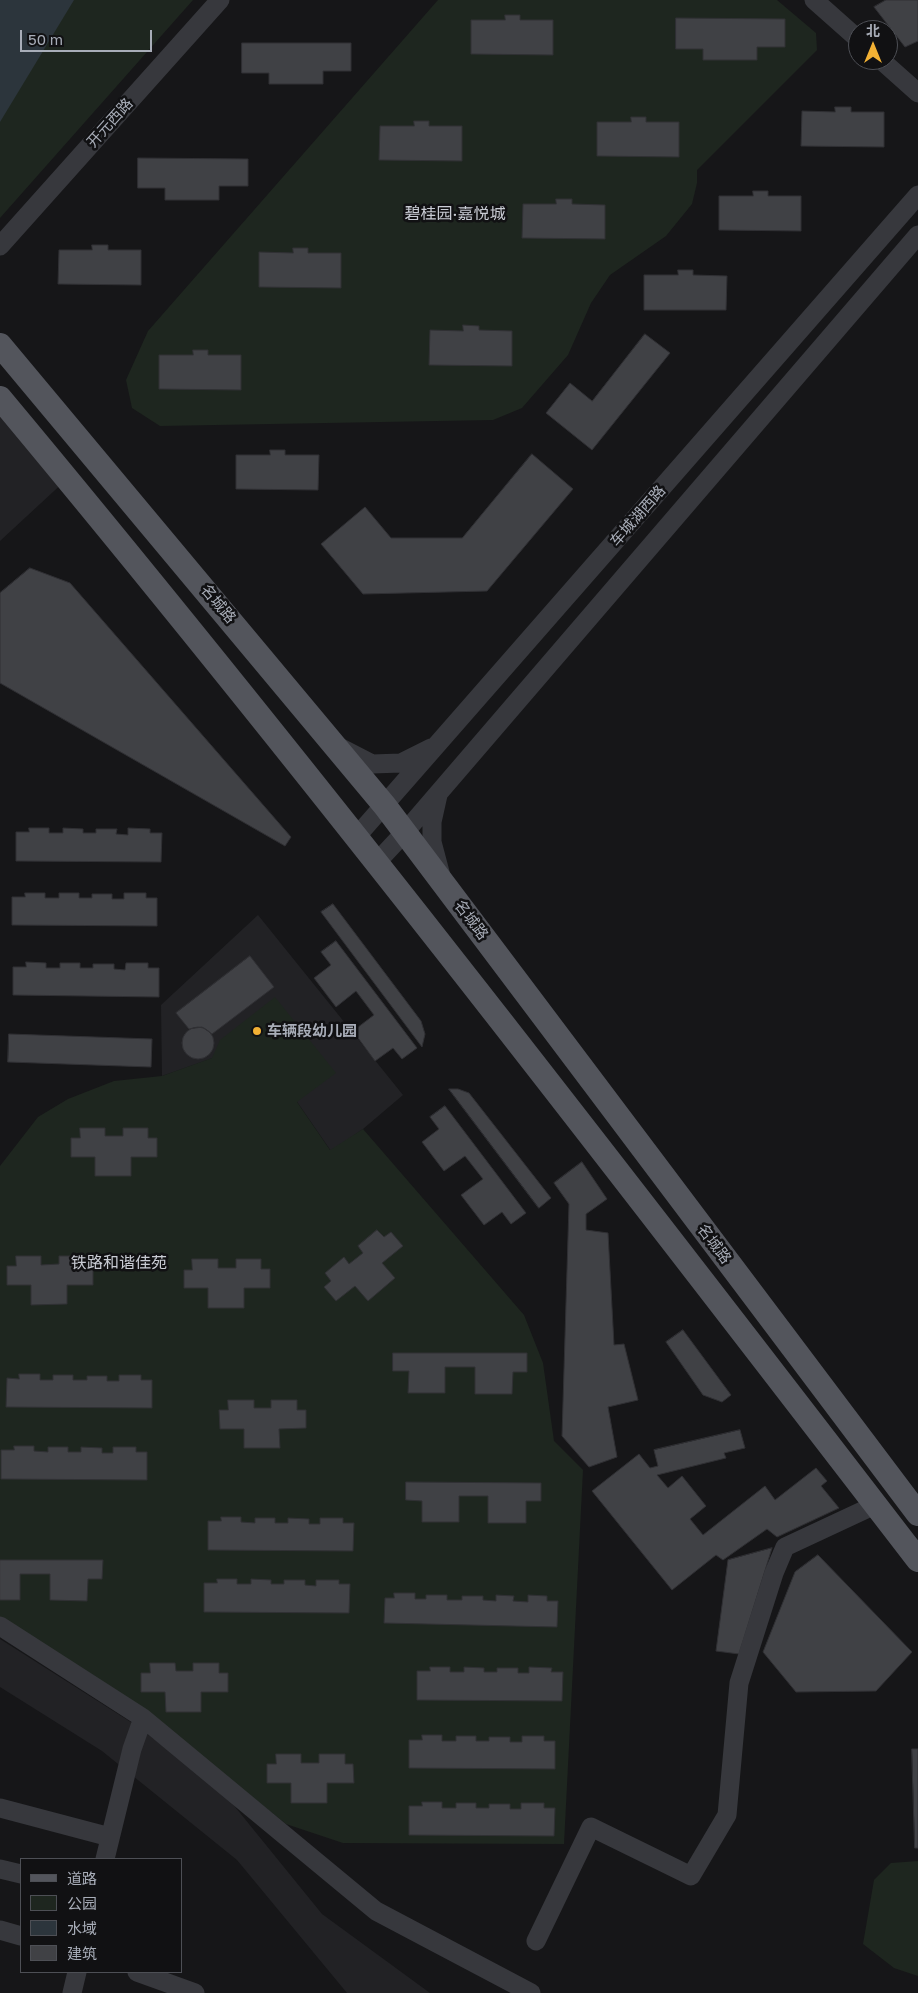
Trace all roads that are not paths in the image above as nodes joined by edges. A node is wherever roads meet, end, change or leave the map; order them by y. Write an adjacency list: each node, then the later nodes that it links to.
1 (220, 0): 8 (street, 开元西路)
2 (814, 0): 3 (street)
3 (848, 30)
4 (892, 70): 5 (street)
5 (918, 93)
6 (918, 195): 11 (street, 车城湖西路)
7 (918, 235): 13 (street, 车城湖西路)
8 (0, 246)
9 (0, 345): 12 (main road, 名城路)
10 (0, 398): 16 (main road, 名城路)
11 (439, 744): 12 (street); 14 (street, 车城湖西路)
12 (335, 746): 14 (main road, 名城路)
13 (439, 792): 15 (street, 车城湖西路); 18 (street)
14 (385, 806): 15 (main road, 名城路); 16 (street, 车城湖西路)
15 (405, 832): 17 (street, 车城湖西路); 18 (main road, 名城路)
16 (357, 836): 17 (main road, 名城路)
17 (377, 862): 19 (main road, 名城路)
18 (443, 882): 20 (main road, 名城路)
19 (876, 1505): 21 (main road, 名城路); 31 (street)
20 (918, 1514)
21 (918, 1560)
22 (0, 1626): 23 (street)
23 (143, 1718): 25 (street); 36 (street)
24 (0, 1808): 25 (street)
25 (110, 1837): 26 (street)
26 (105, 1858)
27 (0, 1869): 28 (street)
28 (20, 1874)
29 (0, 1930): 30 (street)
30 (20, 1936)
31 (536, 1942)
32 (77, 1973): 34 (street)
33 (140, 1973): 35 (street)
34 (72, 1993)
35 (195, 1993)
36 (531, 1993)

